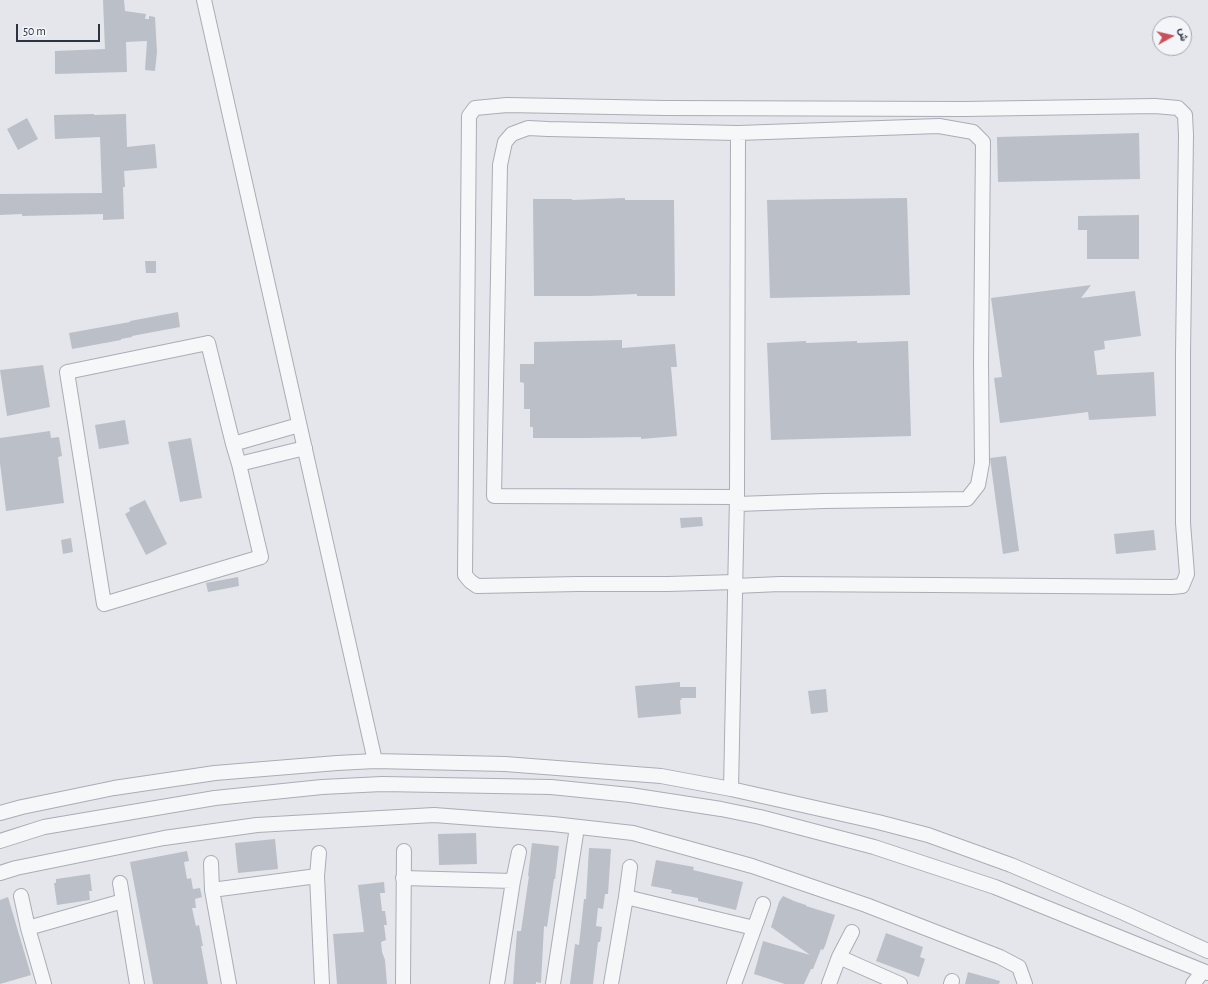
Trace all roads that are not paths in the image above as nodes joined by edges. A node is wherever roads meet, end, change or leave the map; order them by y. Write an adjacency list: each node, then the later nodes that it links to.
1 (204, 0): 3 (street)
2 (738, 133): 7 (street); 7 (street); 7 (street)
3 (299, 425): 4 (street); 5 (street)
4 (233, 444): 6 (street); 6 (street)
5 (305, 448): 6 (street); 9 (street)
6 (239, 464)
7 (737, 501): 8 (street)
8 (735, 584): 8 (street); 10 (street)
9 (375, 761): 10 (street); 11 (street)
10 (731, 789): 32 (street)
11 (0, 813)
12 (577, 826): 19 (street); 41 (street); 46 (street)
13 (0, 841): 34 (street)
14 (404, 851): 21 (street)
15 (519, 852): 22 (street)
16 (319, 853): 20 (street)
17 (210, 863): 24 (street)
18 (630, 867): 26 (street)
19 (0, 874)
20 (317, 876): 24 (street); 38 (street)
21 (403, 878): 22 (street); 39 (street)
22 (512, 881): 40 (street)
23 (120, 883): 27 (street)
24 (212, 890): 37 (street)
25 (20, 896): 29 (street)
26 (626, 897): 30 (street); 42 (street)
27 (123, 901): 29 (street); 36 (street)
28 (764, 904): 30 (street)
29 (28, 928): 35 (street)
30 (754, 928): 43 (street)
31 (852, 932): 33 (street)
32 (1208, 951)
33 (839, 957): 44 (street); 45 (street)
34 (1205, 972): 47 (street)
35 (44, 984)
36 (137, 984)
37 (229, 984)
38 (322, 984)
39 (404, 984)
40 (497, 984)
41 (553, 984)
42 (611, 984)
43 (734, 984)
44 (829, 984)
45 (900, 984)
46 (1025, 984)
47 (1193, 984)

